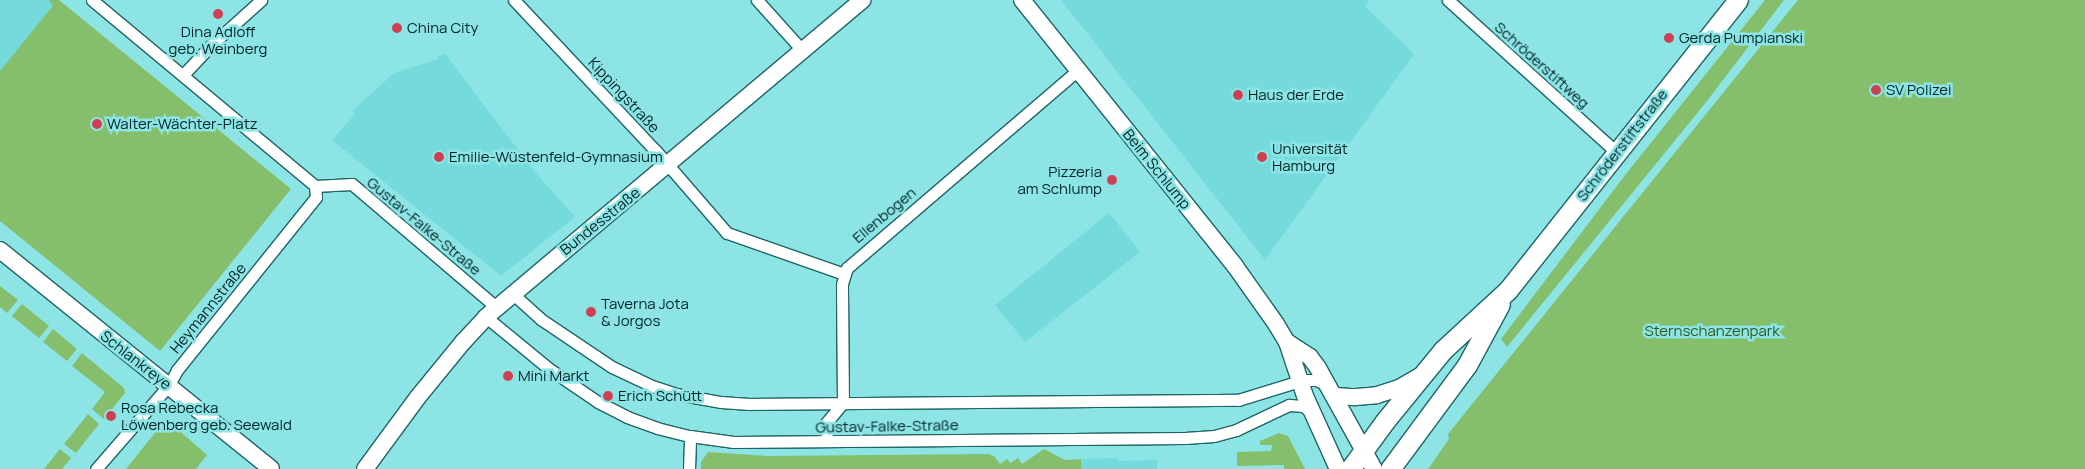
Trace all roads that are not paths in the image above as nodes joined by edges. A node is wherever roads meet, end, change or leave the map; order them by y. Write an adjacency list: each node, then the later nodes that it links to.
1 (92, 0): 11 (street)
2 (261, 0): 11 (street)
3 (514, 0): 13 (street, Kippingstraße)
4 (757, 0): 9 (street)
5 (862, 0): 9 (street, Bundesstraße)
6 (1022, 0): 10 (street, Beim Schlump)
7 (1448, 0): 12 (street, Schröderstiftweg)
8 (1738, 0): 12 (main road, Schröderstiftstraße)
9 (803, 51): 13 (street, Bundesstraße)
10 (1078, 70): 16 (street, Ellenbogen); 20 (street, Beim Schlump)
11 (183, 75): 14 (street)
12 (1616, 152): 17 (main road, Schröderstiftstraße)
13 (669, 165): 16 (street, Kippingstraße); 18 (street, Bundesstraße)
14 (315, 186): 19 (street, Gustav-Falke-Straße); 23 (street, Heymannstraße)
15 (0, 250): 23 (street, Schlankreye)
16 (844, 274): 25 (street)
17 (1508, 290): 21 (main road, Schröderstiftstraße); 37 (main road, Schröderstiftstraße)
18 (513, 294): 19 (street, Bundesstraße); 25 (street, Gustav-Falke-Straße)
19 (492, 313): 27 (street, Gustav-Falke-Straße); 32 (street, Bundesstraße)
20 (1287, 342): 22 (street, Beim Schlump); 24 (street, Beim Schlump)
21 (1424, 373): 24 (street); 29 (main road, Schröderstiftstraße)
22 (1299, 381): 24 (street, Gustav-Falke-Straße); 25 (street, Gustav-Falke-Straße); 26 (street, Beim Schlump)
23 (168, 385): 30 (street, Heymannstraße); 31 (street, Schlankreye)
24 (1331, 390): 29 (street, Beim Schlump)
25 (843, 403): 28 (street)
26 (1313, 416): 28 (street, Gustav-Falke-Straße); 34 (street, Beim Schlump)
27 (690, 436): 28 (street, Gustav-Falke-Straße); 33 (street)
28 (827, 441)
29 (1364, 449): 35 (main road, Schröderstiftstraße); 36 (street, Beim Schlump)
30 (96, 469)
31 (272, 469)
32 (365, 469)
33 (689, 469)
34 (1338, 469)
35 (1350, 469)
36 (1374, 469)
37 (1390, 469)

